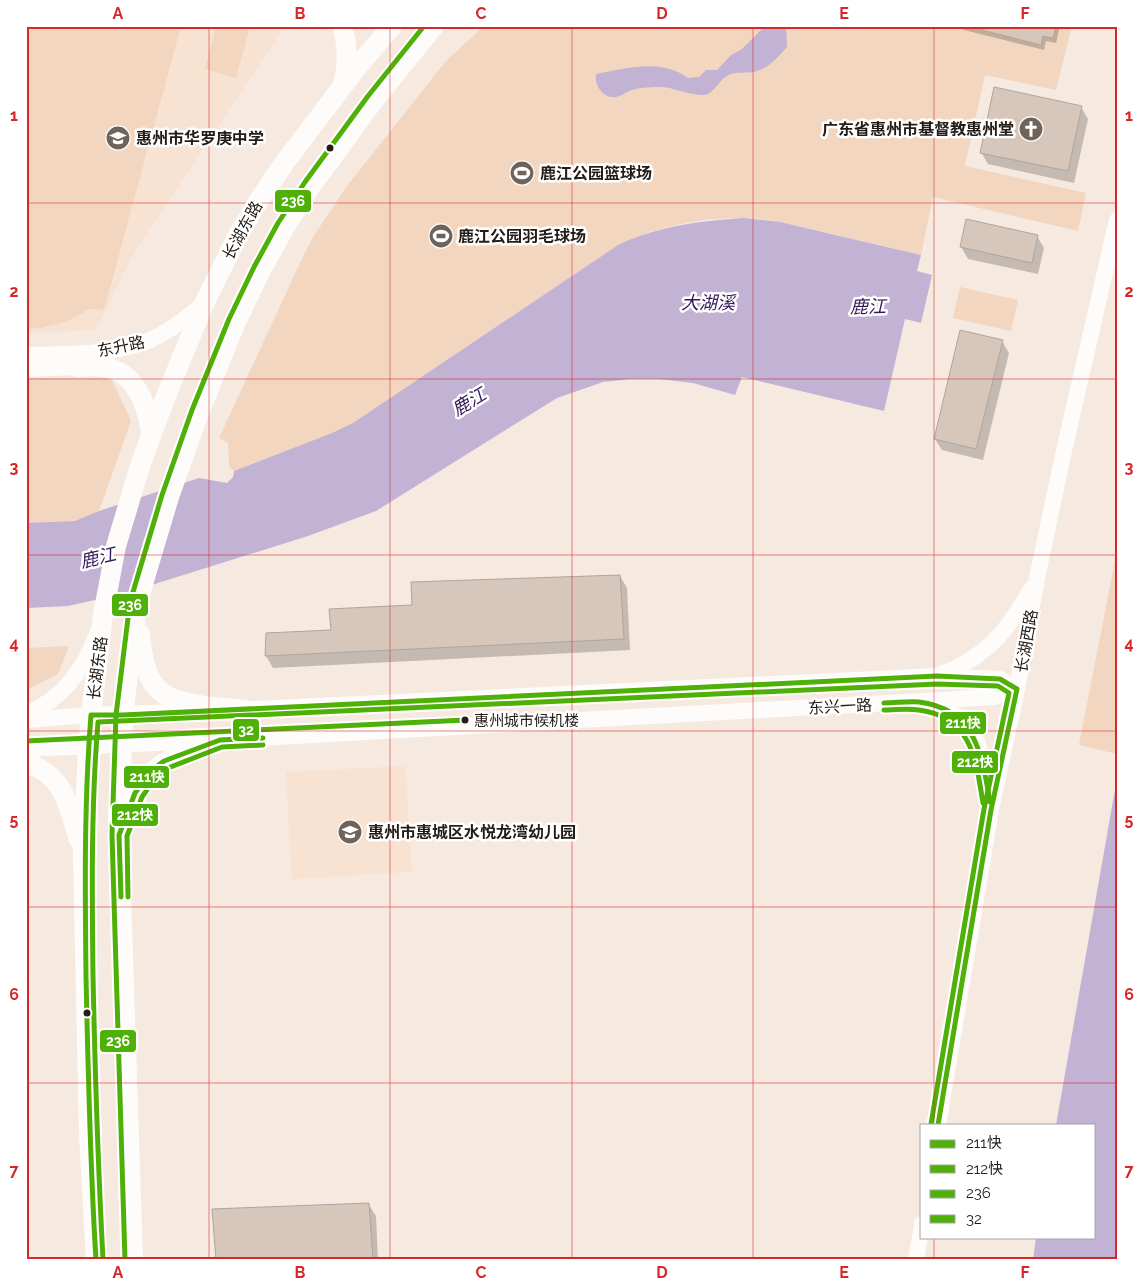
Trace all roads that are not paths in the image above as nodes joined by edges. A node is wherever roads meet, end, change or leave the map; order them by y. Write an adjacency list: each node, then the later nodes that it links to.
1 (342, 26): 5 (main road)
2 (392, 26): 5 (main road, 长湖东路)
3 (438, 26): 4 (main road)
4 (428, 33): 13 (main road)
5 (343, 86): 7 (main road, 长湖东路)
6 (1117, 220): 12 (street, 长湖西路)
7 (204, 304): 8 (street, 东升路); 11 (main road, 长湖东路)
8 (26, 356)
9 (77, 366): 10 (street, 东升路); 11 (main road)
10 (26, 369)
11 (151, 435): 14 (main road, 长湖东路)
12 (1037, 578): 15 (street); 16 (street, 长湖西路)
13 (138, 604): 18 (main road); 21 (main road, 长湖东路)
14 (103, 616): 19 (street); 20 (main road, 长湖东路)
15 (936, 676): 16 (street, 东兴一路); 18 (street, 东兴一路)
16 (1017, 688): 17 (street, 东兴一路); 28 (street, 长湖西路)
17 (917, 702): 23 (street, 东兴一路); 28 (street)
18 (246, 710): 21 (street, 东兴一路)
19 (26, 714)
20 (91, 715): 21 (street, 东兴一路); 22 (street, 东兴一路); 25 (main road, 长湖东路)
21 (123, 715): 24 (main road, 长湖东路)
22 (26, 720)
23 (220, 740): 24 (street, 东兴一路); 29 (street)
24 (121, 745): 25 (street, 东兴一路); 29 (main road, 长湖东路)
25 (88, 746): 26 (street, 东兴一路); 30 (main road, 长湖东路)
26 (26, 749)
27 (26, 763): 30 (main road)
28 (992, 810): 31 (street, 长湖西路)
29 (119, 835): 34 (main road, 长湖东路)
30 (83, 856): 33 (main road, 长湖东路)
31 (938, 1124)
32 (920, 1236): 35 (street)
33 (96, 1260)
34 (133, 1260)
35 (916, 1260)

